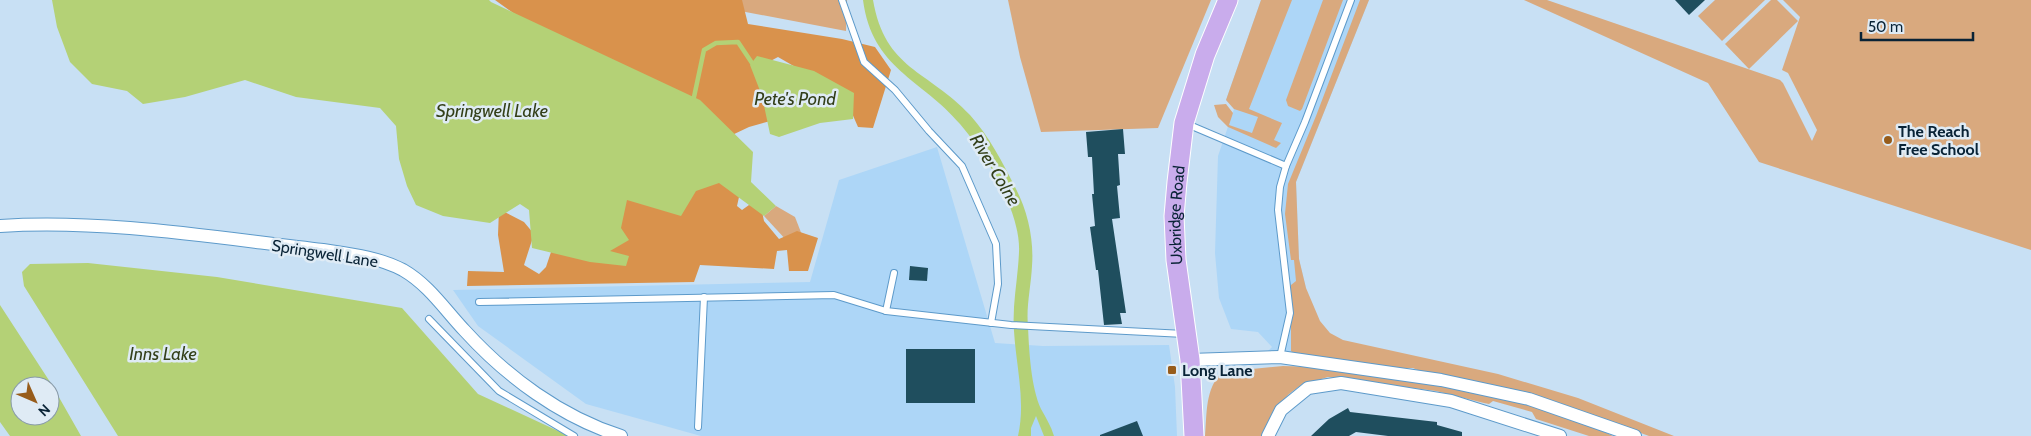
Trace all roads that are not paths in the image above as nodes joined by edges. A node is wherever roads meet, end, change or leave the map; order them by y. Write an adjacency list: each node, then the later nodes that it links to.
1 (842, 0): 12 (lane)
2 (1228, 0): 4 (main road, Uxbridge Road)
3 (1351, 0): 5 (lane)
4 (1184, 123): 5 (lane); 13 (main road, Uxbridge Road)
5 (1286, 166): 14 (lane)
6 (0, 226): 18 (street, Springwell Lane)
7 (894, 273): 10 (lane)
8 (704, 297): 9 (lane); 10 (lane); 16 (lane)
9 (479, 302)
10 (886, 311): 12 (lane)
11 (429, 319): 17 (lane)
12 (991, 323): 13 (lane)
13 (1187, 334): 15 (main road, Uxbridge Road)
14 (1280, 357): 15 (street); 22 (street)
15 (1190, 360): 19 (main road, Uxbridge Road)
16 (698, 427)
17 (574, 436)
18 (621, 436)
19 (1194, 436)
20 (1268, 436): 21 (street)
21 (1560, 436)
22 (1635, 436)

